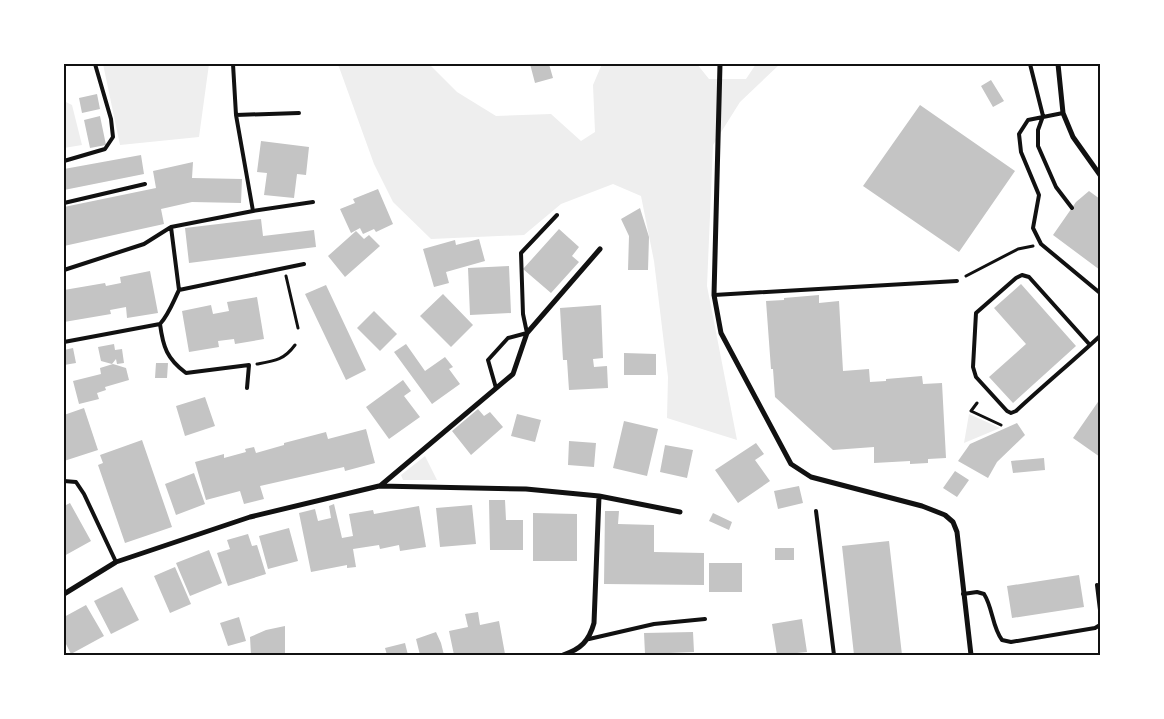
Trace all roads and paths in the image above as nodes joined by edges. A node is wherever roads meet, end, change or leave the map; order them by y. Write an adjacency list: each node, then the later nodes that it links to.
1 (95, 64): 10 (lane)
2 (233, 64): 8 (lane)
3 (720, 64): 27 (street)
4 (1030, 64): 9 (lane)
5 (1058, 64): 7 (street)
6 (299, 113): 8 (lane)
7 (1063, 113): 9 (lane); 11 (street)
8 (236, 115): 16 (lane)
9 (1043, 116): 15 (lane); 19 (lane)
10 (64, 161)
11 (1100, 174)
12 (145, 184): 14 (lane)
13 (313, 202): 16 (lane)
14 (64, 203)
15 (1072, 208)
16 (253, 211): 18 (lane)
17 (557, 215): 30 (lane)
18 (171, 227): 23 (lane); 25 (lane)
19 (1041, 244): 24 (path); 26 (lane)
20 (600, 249): 30 (street)
21 (304, 264): 22 (lane)
22 (284, 268): 25 (lane); 29 (path)
23 (64, 270)
24 (956, 281): 27 (lane)
25 (179, 290): 28 (lane)
26 (1100, 292)
27 (714, 295): 48 (street)
28 (160, 324): 32 (lane); 35 (lane)
29 (298, 328)
30 (528, 333): 37 (street); 37 (lane)
31 (1100, 336): 34 (lane)
32 (64, 342)
33 (295, 345): 35 (path)
34 (1090, 345): 34 (lane)
35 (249, 365): 36 (lane)
36 (247, 388)
37 (496, 388): 41 (street)
38 (977, 403): 39 (path)
39 (1001, 425)
40 (64, 481): 45 (lane)
41 (379, 486): 42 (street); 45 (street)
42 (599, 496): 44 (street); 52 (street)
43 (816, 511): 54 (lane)
44 (680, 512)
45 (116, 562): 47 (street)
46 (1097, 585): 49 (lane)
47 (64, 594)
48 (963, 594): 51 (lane); 55 (street)
49 (1100, 610)
50 (705, 619): 52 (lane)
51 (1100, 624)
52 (589, 638): 53 (street)
53 (563, 655)
54 (834, 655)
55 (972, 655)

